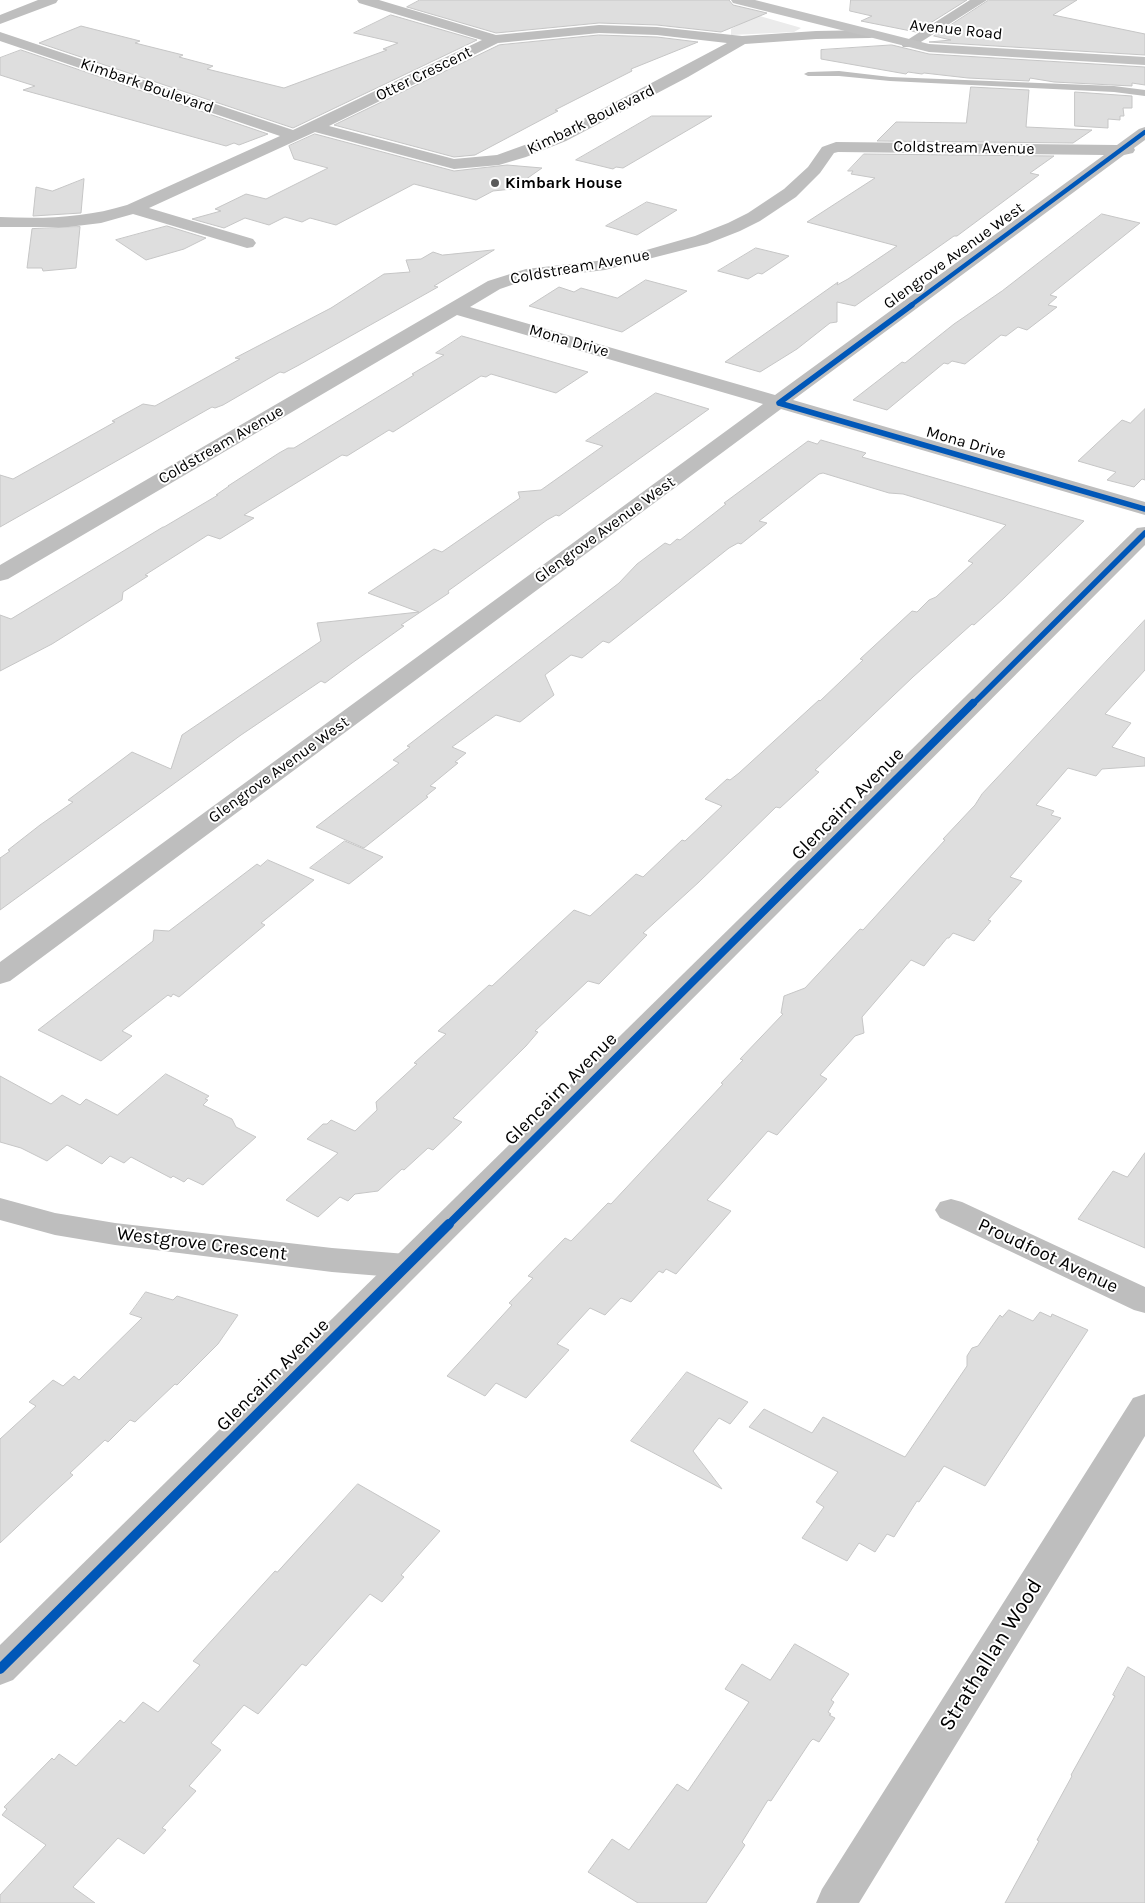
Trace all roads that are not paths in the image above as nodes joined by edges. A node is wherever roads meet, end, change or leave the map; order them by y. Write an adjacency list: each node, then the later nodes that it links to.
1 (51, 0): 5 (street)
2 (364, 0): 8 (street)
3 (738, 0): 6 (main road, Avenue Road)
4 (980, 0): 10 (street)
5 (0, 20)
6 (870, 34): 9 (street, Otter Crescent); 10 (main road, Avenue Road)
7 (0, 36): 16 (street, Kimbark Boulevard)
8 (495, 39): 9 (street, Otter Crescent); 14 (street, Otter Crescent)
9 (742, 40): 14 (street, Kimbark Boulevard)
10 (908, 44): 11 (main road, Avenue Road)
11 (1145, 61)
12 (808, 74): 13 (lane)
13 (1145, 93)
14 (314, 127): 16 (street, Otter Crescent)
15 (1145, 132): 17 (street, Glengrove Avenue West)
16 (294, 136): 19 (street, Otter Crescent)
17 (1121, 150): 18 (street, Coldstream Avenue); 22 (street, Coldstream Avenue); 23 (street, Glengrove Avenue West)
18 (1145, 150)
19 (134, 209): 20 (street, Otter Crescent); 21 (street)
20 (0, 222)
21 (246, 243)
22 (454, 308): 23 (street, Mona Drive); 26 (street, Coldstream Avenue)
23 (779, 403): 24 (street, Mona Drive); 27 (street, Glengrove Avenue West)
24 (1145, 510)
25 (1145, 533): 30 (street, Glencairn Avenue)
26 (0, 574)
27 (0, 975)
28 (0, 1209): 30 (street, Westgrove Crescent)
29 (951, 1210): 31 (street, Proudfoot Avenue)
30 (406, 1266): 33 (street, Glencairn Avenue)
31 (1145, 1301)
32 (1145, 1407): 34 (street, Strathallan Wood)
33 (0, 1669)
34 (836, 1903)

